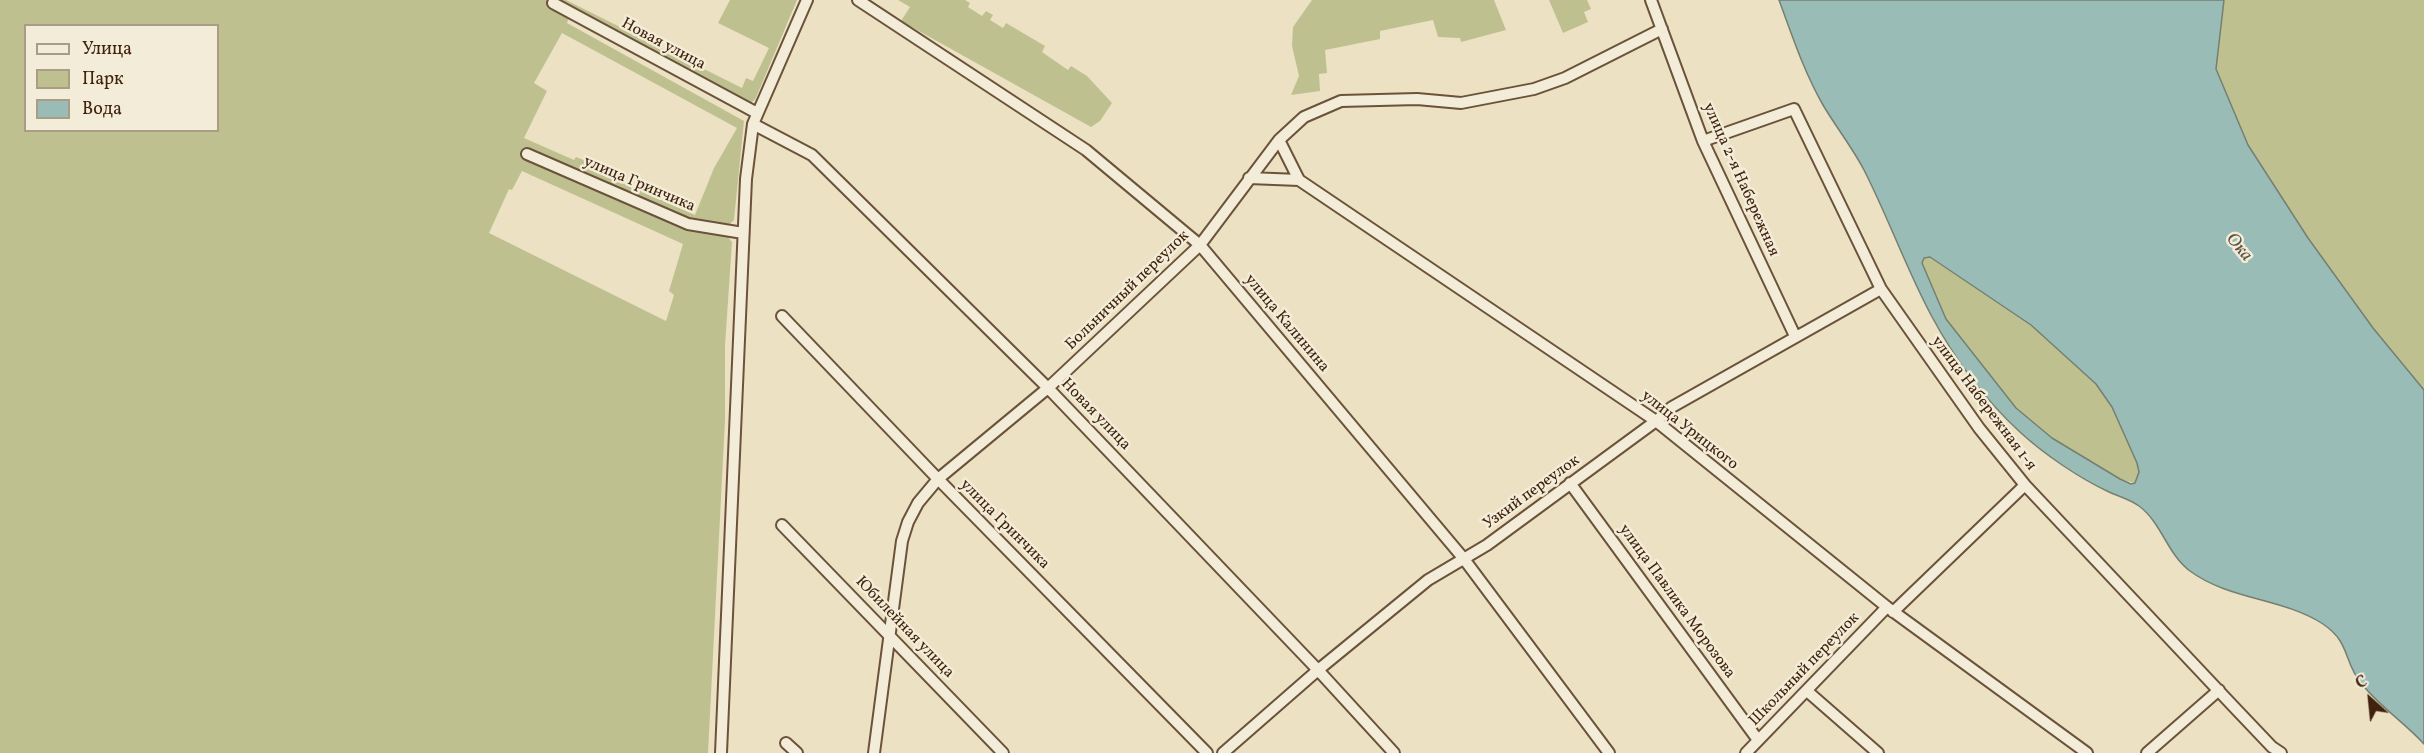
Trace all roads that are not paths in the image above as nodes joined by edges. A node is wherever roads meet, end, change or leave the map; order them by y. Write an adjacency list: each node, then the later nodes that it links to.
1 (807, 0): 6 (street)
2 (858, 0): 14 (street, улица Калинина)
3 (1651, 0): 5 (street, улица 2-я Набережная)
4 (554, 3): 6 (street, Новая улица)
5 (1662, 29): 8 (street, Больничный переулок); 9 (street, улица 2-я Набережная)
6 (757, 113): 7 (street)
7 (753, 124): 13 (street); 18 (street, Новая улица)
8 (1279, 140): 11 (street, Больничный переулок); 12 (street)
9 (1703, 141): 15 (street, улица Набережная 1-я); 17 (street, улица 2-я Набережная)
10 (526, 154): 13 (street, улица Гринчика)
11 (1249, 178): 12 (street); 14 (street, Больничный переулок)
12 (1299, 180): 19 (street, улица Урицкого)
13 (743, 233): 32 (street)
14 (1200, 245): 18 (street, Больничный переулок); 24 (street, улица Калинина)
15 (1881, 289): 17 (street, Узкий переулок); 22 (street, улица Набережная 1-я)
16 (782, 316): 20 (street, улица Гринчика)
17 (1795, 336): 19 (street, Узкий переулок)
18 (1048, 388): 20 (street, Больничный переулок); 27 (street, Новая улица)
19 (1656, 421): 21 (street, Узкий переулок); 25 (street, улица Урицкого)
20 (938, 479): 26 (street, Больничный переулок); 36 (street, улица Гринчика)
21 (1570, 483): 24 (street, Узкий переулок); 30 (street, улица Павлика Морозова)
22 (2025, 484): 25 (street, Школьный переулок); 28 (street, улица Набережная 1-я)
23 (782, 525): 26 (street, Юбилейная улица)
24 (1464, 559): 27 (street, Узкий переулок); 39 (street, улица Калинина)
25 (1890, 610): 29 (street, Школьный переулок); 42 (street, улица Урицкого)
26 (889, 633): 34 (street, Больничный переулок); 35 (street, Юбилейная улица)
27 (1318, 670): 37 (street, Узкий переулок); 38 (street, Новая улица)
28 (2219, 690): 43 (street); 44 (street, улица Набережная 1-я)
29 (1807, 691): 30 (street, Школьный переулок); 41 (street)
30 (1758, 740): 40 (street, Школьный переулок)
31 (786, 743): 33 (street)
32 (721, 753)
33 (797, 753)
34 (874, 753)
35 (1003, 753)
36 (1207, 753)
37 (1223, 753)
38 (1394, 753)
39 (1609, 753)
40 (1746, 753)
41 (1878, 753)
42 (2087, 753)
43 (2147, 753)
44 (2281, 753)

